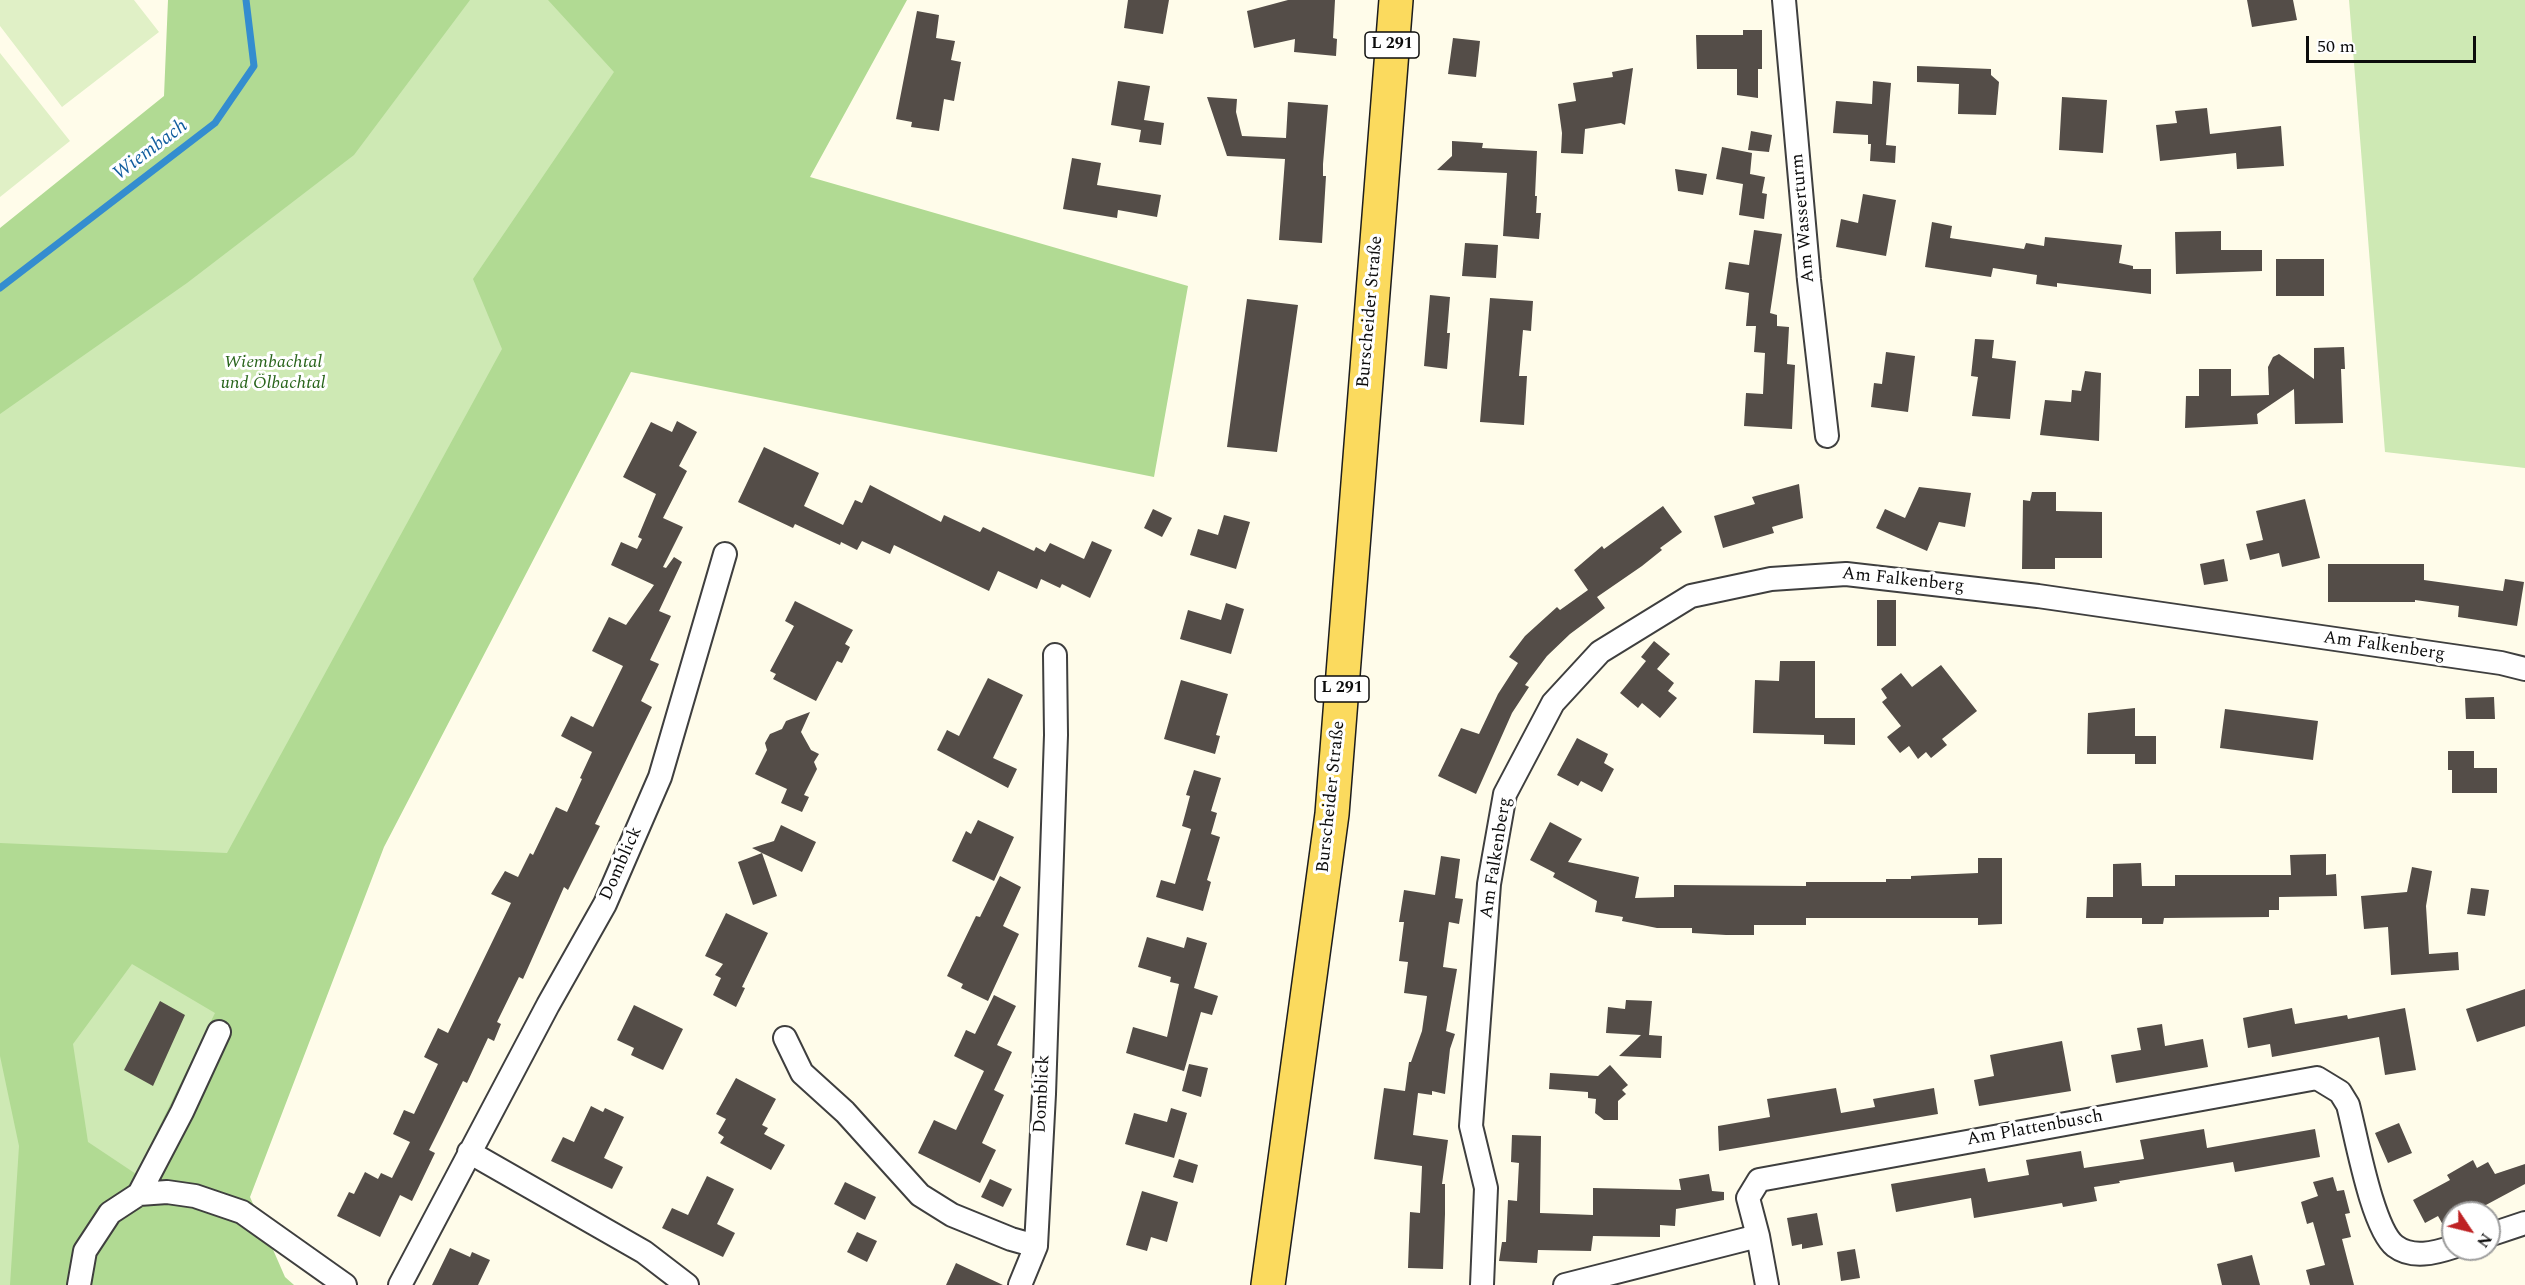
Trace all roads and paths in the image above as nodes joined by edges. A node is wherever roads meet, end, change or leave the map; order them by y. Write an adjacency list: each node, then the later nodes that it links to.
1 (1396, 0): 21 (main road, Burscheider Straße / L 291)
2 (1784, 0): 3 (street, Am Wasserturm)
3 (1827, 436)
4 (725, 554): 9 (street, Domblick)
5 (1055, 655): 14 (street, Domblick)
6 (2525, 669): 22 (street, Am Falkenberg)
7 (219, 1032): 10 (street)
8 (785, 1038): 14 (street)
9 (469, 1152): 18 (street, Domblick); 19 (street)
10 (140, 1194): 16 (street); 17 (street)
11 (2525, 1223): 12 (street)
12 (2501, 1231)
13 (1758, 1236): 15 (street, Am Plattenbusch); 23 (street); 24 (street, Am Plattenbusch)
14 (1035, 1246): 20 (street, Domblick)
15 (2441, 1251)
16 (79, 1285)
17 (345, 1285)
18 (400, 1285)
19 (687, 1285)
20 (1020, 1285)
21 (1268, 1285)
22 (1482, 1285)
23 (1565, 1285)
24 (1767, 1285)

